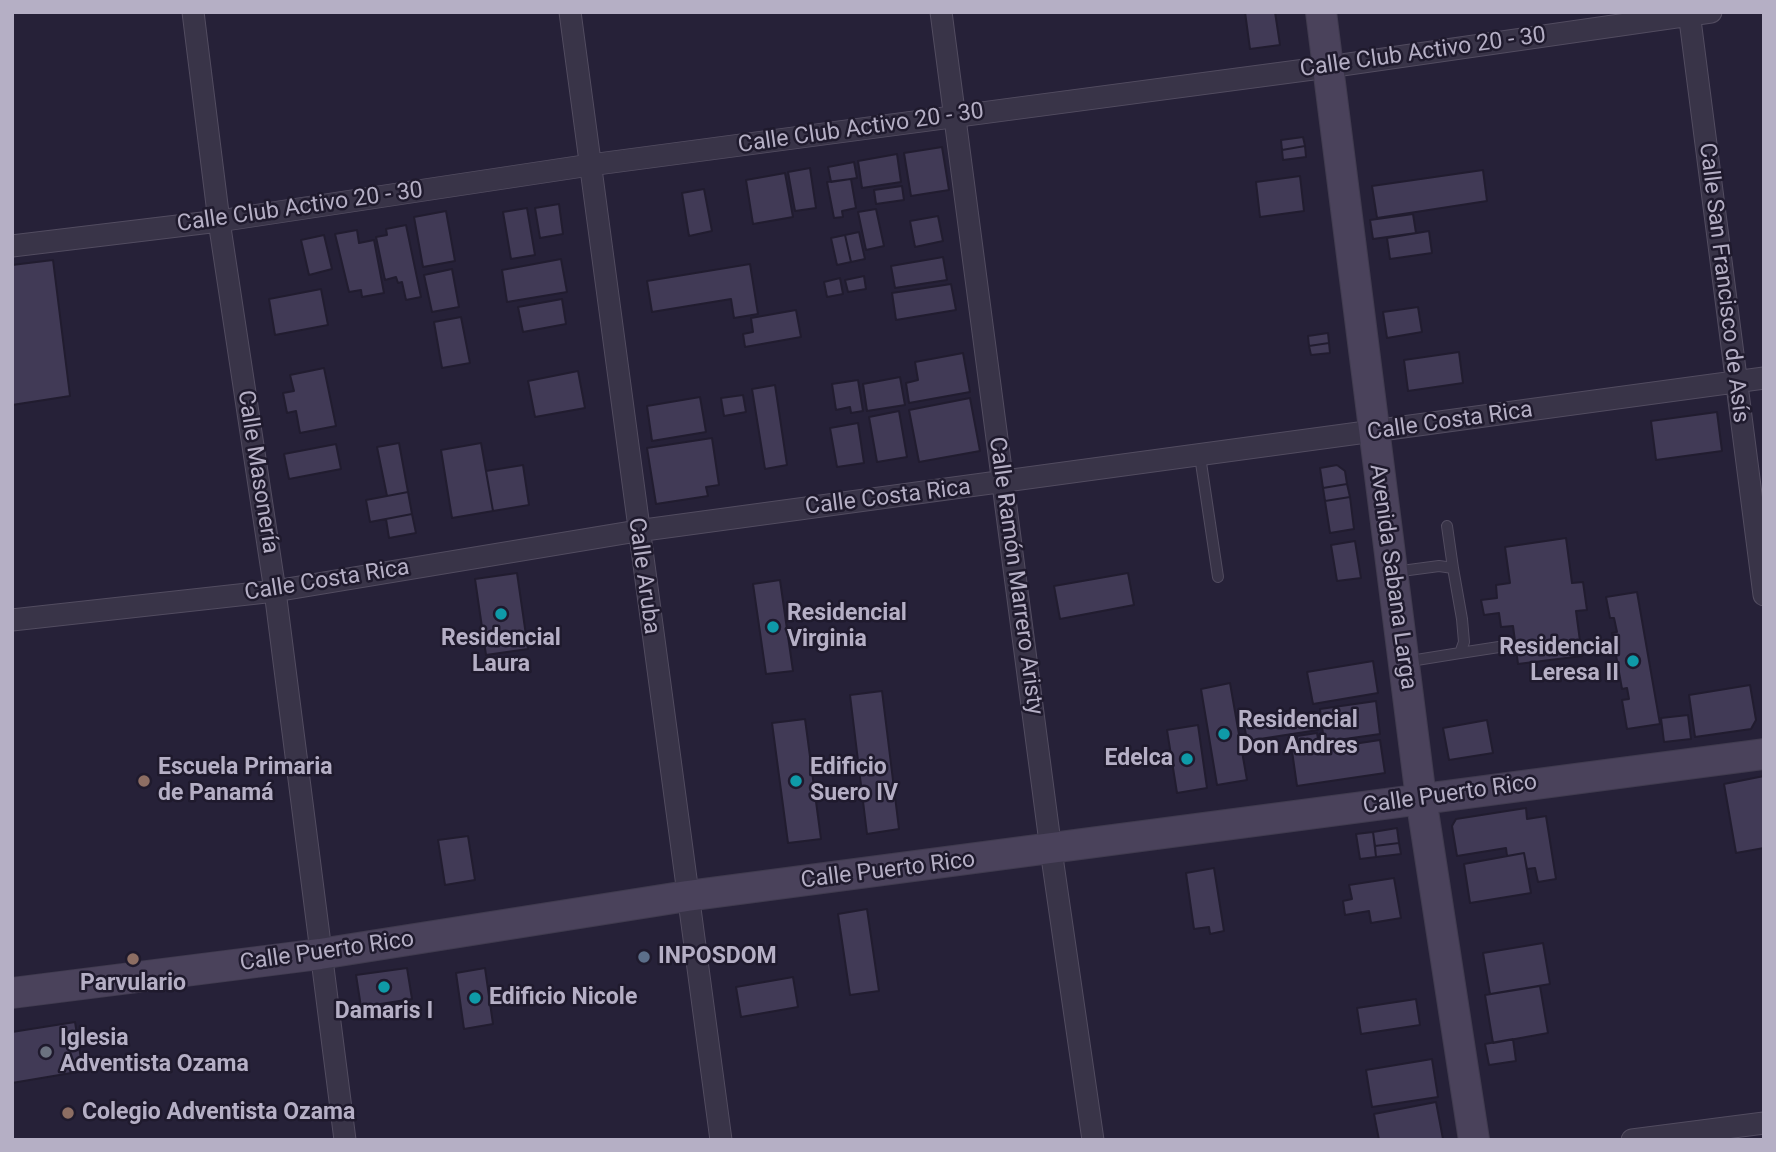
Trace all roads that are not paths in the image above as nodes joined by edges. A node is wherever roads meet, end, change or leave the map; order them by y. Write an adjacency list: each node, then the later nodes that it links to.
1 (193, 12): 10 (street, Calle Masonería)
2 (570, 12): 9 (street, Calle Aruba)
3 (941, 12): 8 (street, Calle Ramón Marrero Aristy)
4 (1321, 12): 7 (street, Avenida Sabana Larga)
5 (1711, 12): 6 (street, Calle Club Activo 20 - 30)
6 (1689, 14): 7 (street, Calle Club Activo 20 - 30); 13 (street, Calle San Francisco de Asís)
7 (1328, 67): 8 (street, Calle Club Activo 20 - 30); 14 (street, Avenida Sabana Larga)
8 (953, 116): 9 (street, Calle Club Activo 20 - 30); 16 (street, Calle Ramón Marrero Aristy)
9 (590, 165): 10 (street, Calle Club Activo 20 - 30); 18 (street, Calle Aruba)
10 (219, 220): 11 (street, Calle Club Activo 20 - 30); 22 (street, Calle Masonería)
11 (12, 246)
12 (1764, 378): 13 (street, Calle Costa Rica)
13 (1736, 382): 14 (street, Calle Costa Rica); 23 (street, Calle San Francisco de Asís)
14 (1372, 433): 15 (street, Calle Costa Rica); 20 (street, Avenida Sabana Larga)
15 (1200, 456): 16 (street, Calle Costa Rica); 21 (lane)
16 (1002, 483): 18 (street, Calle Costa Rica); 30 (street, Calle Ramón Marrero Aristy)
17 (1447, 526): 19 (lane)
18 (637, 531): 22 (street, Calle Costa Rica); 31 (street, Calle Aruba)
19 (1453, 568): 20 (lane); 26 (lane)
20 (1391, 572): 27 (street, Avenida Sabana Larga)
21 (1217, 578)
22 (275, 590): 24 (street, Calle Costa Rica); 32 (street, Calle Masonería)
23 (1764, 595)
24 (12, 620)
25 (1499, 647): 26 (lane)
26 (1460, 653): 27 (lane)
27 (1403, 662): 29 (street, Avenida Sabana Larga)
28 (1764, 754): 29 (street, Calle Puerto Rico)
29 (1421, 798): 30 (street, Calle Puerto Rico); 38 (street, Avenida Sabana Larga)
30 (1051, 850): 31 (street, Calle Puerto Rico); 37 (street, Calle Ramón Marrero Aristy)
31 (687, 897): 32 (street, Calle Puerto Rico); 36 (street, Calle Aruba)
32 (320, 954): 33 (street, Calle Puerto Rico); 35 (street, Calle Masonería)
33 (12, 993)
34 (1764, 1123): 39 (street)
35 (345, 1140)
36 (721, 1140)
37 (1093, 1140)
38 (1474, 1140)
39 (1632, 1140)

